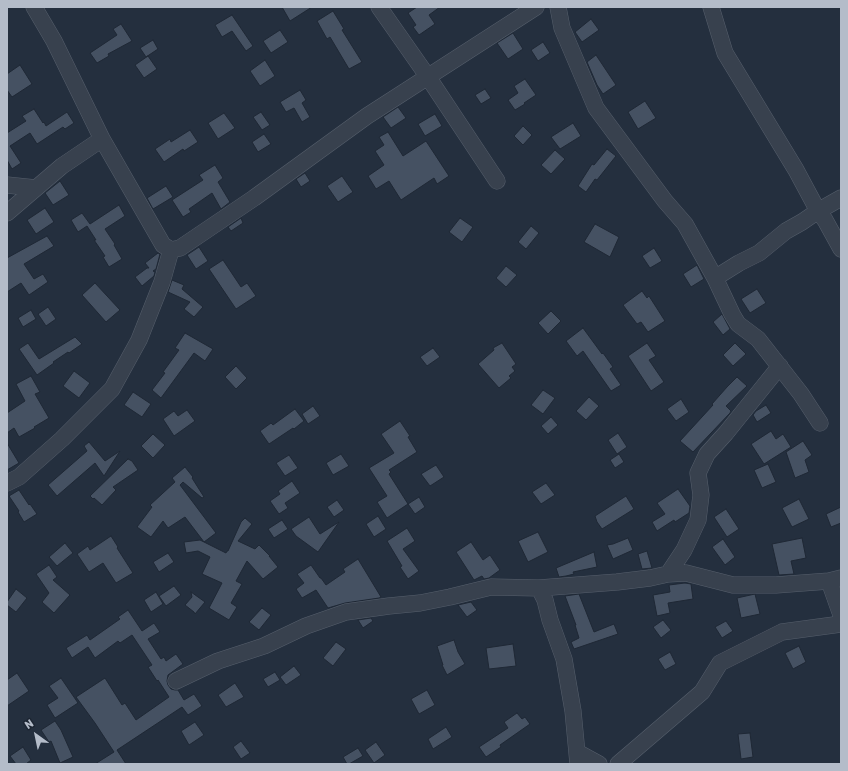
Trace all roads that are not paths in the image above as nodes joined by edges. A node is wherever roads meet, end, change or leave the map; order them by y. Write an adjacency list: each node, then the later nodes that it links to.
1 (34, 7): 7 (street)
2 (379, 7): 6 (street)
3 (536, 7): 6 (street)
4 (558, 7): 16 (street)
5 (711, 7): 12 (street)
6 (428, 77): 8 (street); 15 (street)
7 (102, 139): 10 (street); 15 (street)
8 (497, 181)
9 (7, 185): 10 (street)
10 (36, 188): 13 (street)
11 (841, 198): 12 (street)
12 (818, 211): 14 (street); 16 (street)
13 (7, 213)
14 (841, 249)
15 (171, 250): 19 (street)
16 (716, 278): 17 (street)
17 (780, 366): 18 (street); 20 (street)
18 (820, 423)
19 (7, 483)
20 (668, 574): 21 (street); 22 (street)
21 (835, 579): 23 (street)
22 (539, 588): 25 (street); 26 (street)
23 (841, 615)
24 (841, 624): 28 (street)
25 (176, 681)
26 (577, 758): 27 (street)
27 (599, 764)
28 (618, 764)

